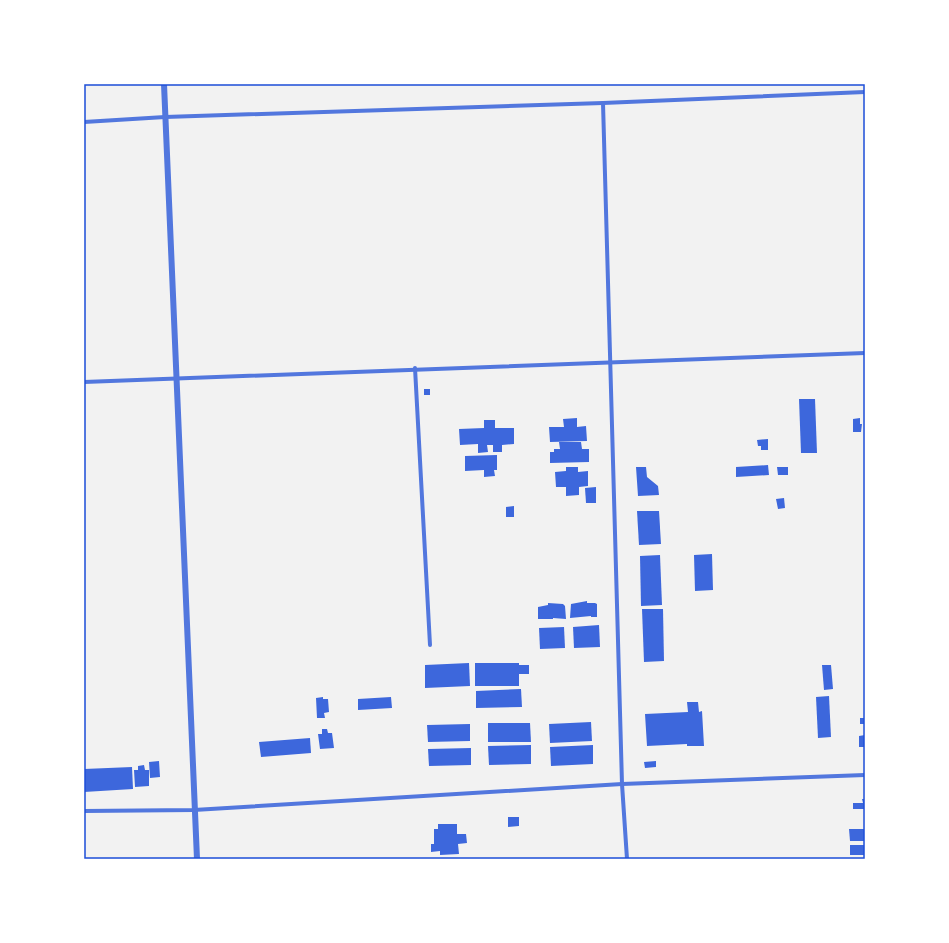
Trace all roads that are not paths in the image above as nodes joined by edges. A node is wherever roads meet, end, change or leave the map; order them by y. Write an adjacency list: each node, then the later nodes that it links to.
1 (164, 84): 4 (street)
2 (865, 92): 3 (street)
3 (603, 103): 4 (street); 7 (street)
4 (165, 117): 5 (street); 9 (street)
5 (84, 122)
6 (865, 353): 7 (street)
7 (611, 361): 8 (street); 13 (street)
8 (415, 368): 9 (street); 11 (street)
9 (176, 378): 10 (street); 14 (street)
10 (84, 382)
11 (430, 645)
12 (865, 775): 13 (street)
13 (622, 784): 14 (street); 17 (street)
14 (194, 810): 15 (street); 16 (street)
15 (84, 812)
16 (197, 859)
17 (627, 859)

